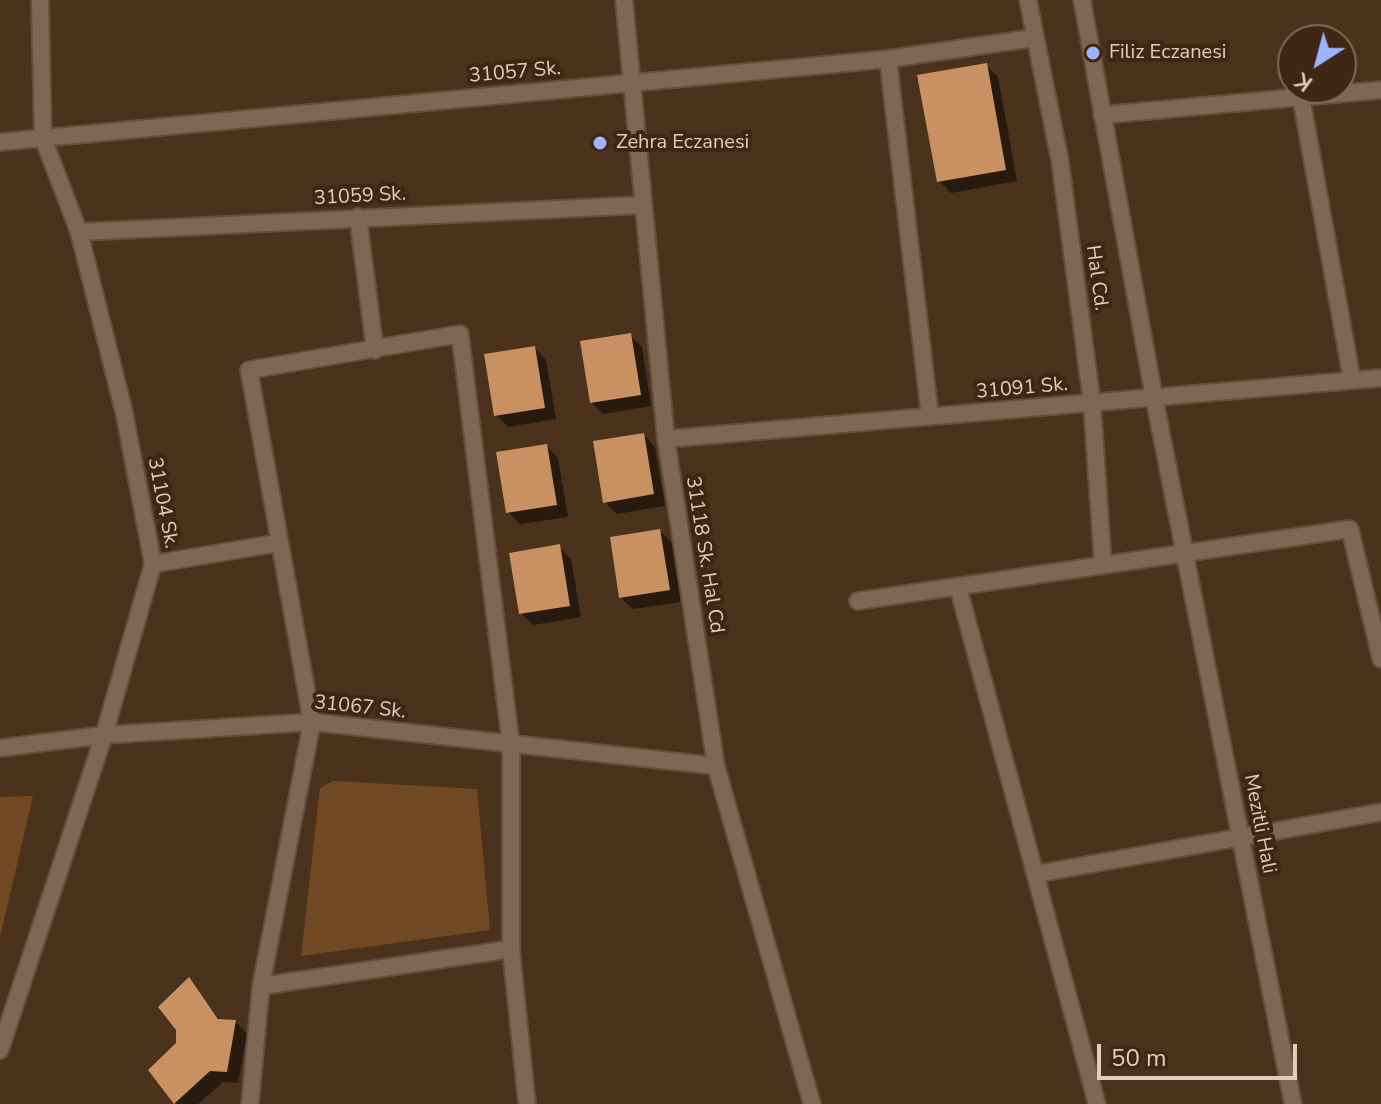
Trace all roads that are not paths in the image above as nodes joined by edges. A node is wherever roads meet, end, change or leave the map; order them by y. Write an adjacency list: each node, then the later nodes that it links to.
1 (40, 0): 13 (street, 31104 Sk.)
2 (624, 0): 7 (street, 31118 Sk. Hal Cd)
3 (1028, 0): 5 (street, Hal Cd.)
4 (1082, 0): 12 (street, Hal Cd.)
5 (1033, 38): 6 (street, 31057 Sk.); 22 (street, Hal Cd.)
6 (888, 59): 7 (street, 31057 Sk.); 23 (street)
7 (630, 82): 13 (street, 31057 Sk.); 15 (street, 31118 Sk. Hal Cd)
8 (1381, 90): 9 (street)
9 (1357, 92)
10 (1277, 99): 12 (street)
11 (1302, 104): 20 (street)
12 (1102, 115): 21 (street, Hal Cd.)
13 (43, 138): 14 (street, 31057 Sk.); 17 (street, 31104 Sk.)
14 (0, 142)
15 (643, 205): 16 (street, 31059 Sk.); 24 (street, 31118 Sk. Hal Cd)
16 (358, 217): 17 (street, 31059 Sk.); 18 (street)
17 (79, 232): 27 (street, 31104 Sk.)
18 (375, 350): 25 (street); 34 (street)
19 (1381, 378): 20 (street, 31091 Sk.)
20 (1352, 380): 21 (street, 31091 Sk.)
21 (1154, 397): 22 (street, 31091 Sk.); 26 (street, Hal Cd.)
22 (1092, 403): 23 (street, 31091 Sk.); 28 (street, Hal Cd.)
23 (930, 416): 24 (street, 31091 Sk.)
24 (666, 439): 36 (street, 31118 Sk. Hal Cd)
25 (278, 543): 27 (street); 32 (street)
26 (1186, 552): 28 (street); 31 (street); 38 (street, Mezitli Hali)
27 (153, 564): 33 (street, 31104 Sk.)
28 (1103, 565): 29 (street)
29 (958, 587): 30 (street); 39 (street)
30 (858, 601)
31 (1381, 659)
32 (312, 722): 33 (street, 31067 Sk.); 34 (street, 31067 Sk.); 41 (street)
33 (104, 735): 35 (street, 31067 Sk.); 42 (street, 31104 Sk.)
34 (511, 745): 36 (street, 31067 Sk.); 40 (street)
35 (0, 748)
36 (716, 766): 45 (street, 31118 Sk. Hal Cd)
37 (1381, 812): 38 (street)
38 (1241, 835): 39 (street); 47 (street, Mezitli Hali)
39 (1036, 874): 46 (street)
40 (511, 949): 41 (street); 44 (street)
41 (261, 986): 43 (street)
42 (0, 1050)
43 (250, 1104)
44 (527, 1104)
45 (812, 1104)
46 (1097, 1104)
47 (1293, 1104)

